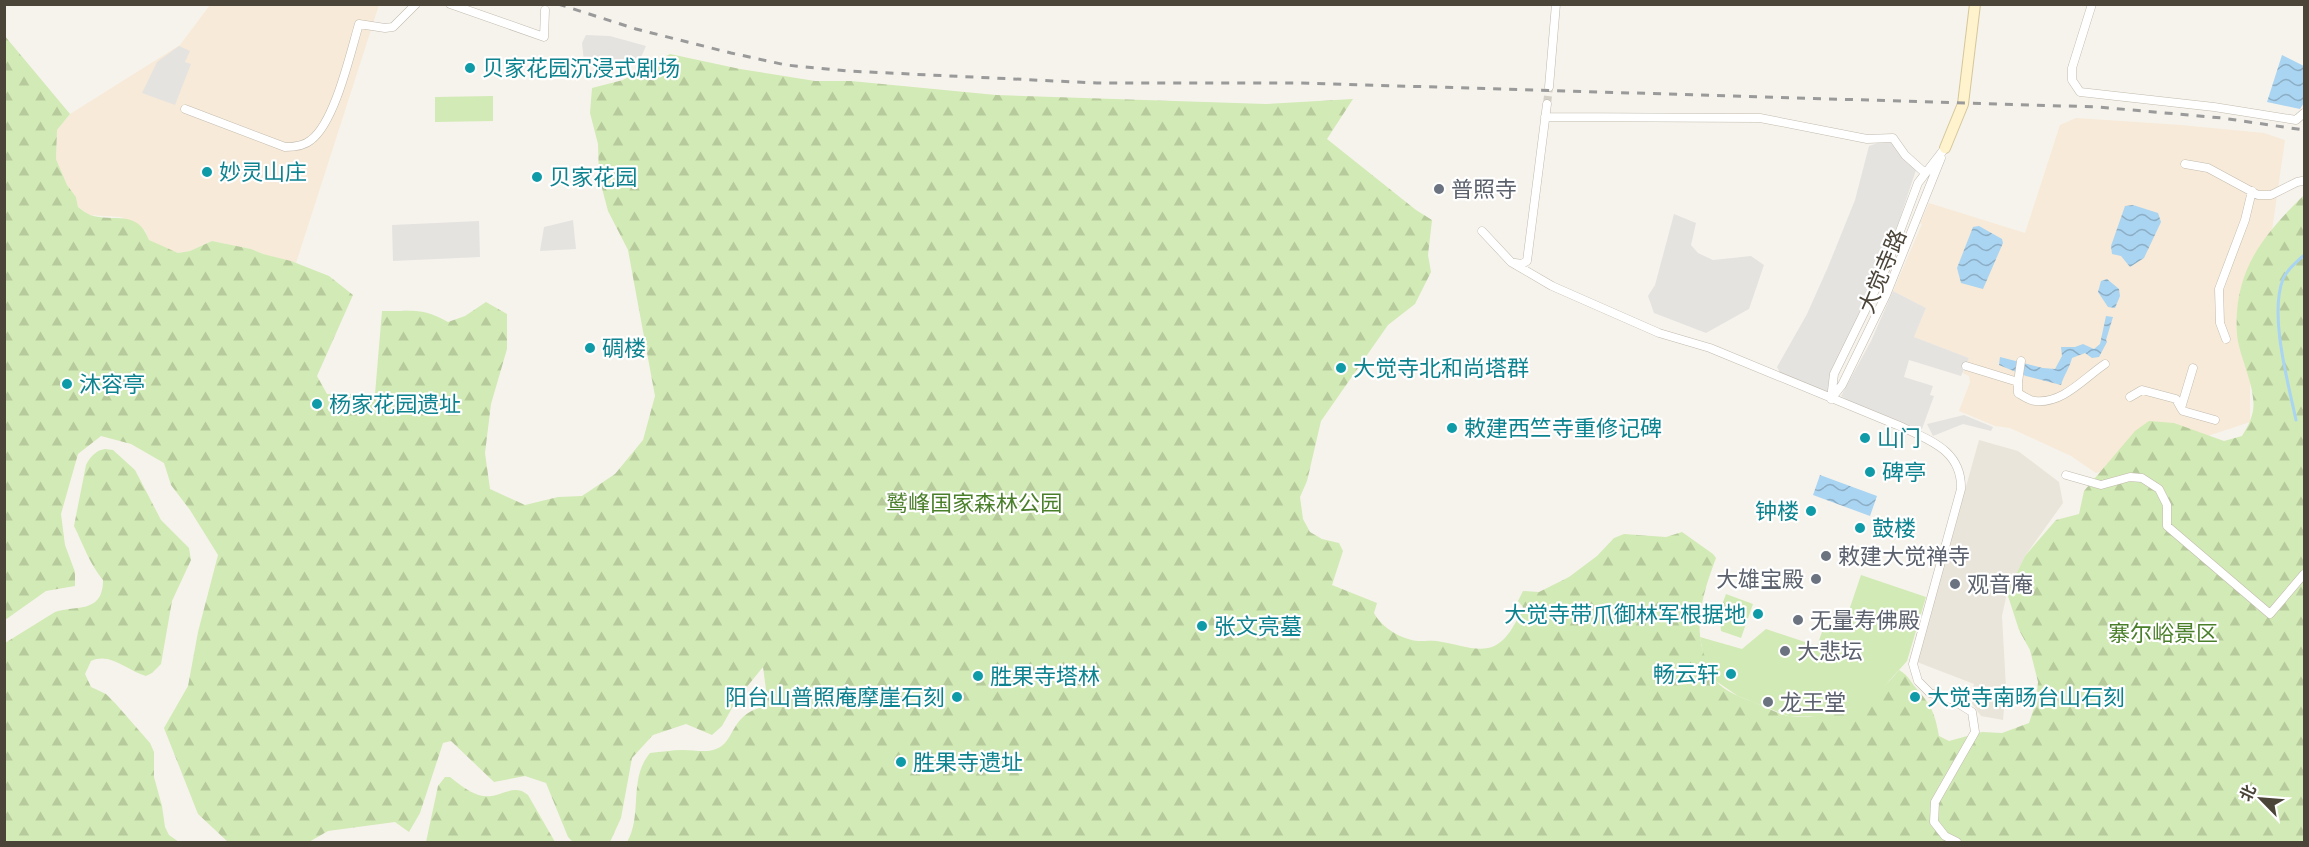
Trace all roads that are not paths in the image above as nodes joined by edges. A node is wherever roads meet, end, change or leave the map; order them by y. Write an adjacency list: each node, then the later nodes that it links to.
1 (416, 4): 9 (street)
2 (450, 4): 6 (street)
3 (1556, 4): 7 (street)
4 (1974, 4): 12 (street, 大觉寺路)
5 (2092, 4): 10 (street)
6 (545, 10)
7 (1549, 87)
8 (1547, 104): 11 (street)
9 (185, 109)
10 (2304, 113)
11 (1545, 117): 14 (street); 18 (street)
12 (1945, 148): 14 (street, 大觉寺路); 26 (street, 大觉寺路)
13 (2185, 164): 16 (street)
14 (1925, 173): 26 (street, 大觉寺路)
15 (2302, 181): 16 (street)
16 (2252, 192): 19 (street)
17 (1482, 231): 18 (street)
18 (1511, 262): 26 (street)
19 (2226, 339)
20 (2021, 361): 24 (street)
21 (2105, 364): 24 (street)
22 (1966, 366): 24 (street)
23 (2193, 368): 27 (street)
24 (2018, 382)
25 (2130, 397): 27 (street)
26 (1831, 399): 31 (street)
27 (2181, 408): 28 (street)
28 (2215, 420)
29 (2066, 475): 30 (street)
30 (2304, 574)
31 (1957, 843)

